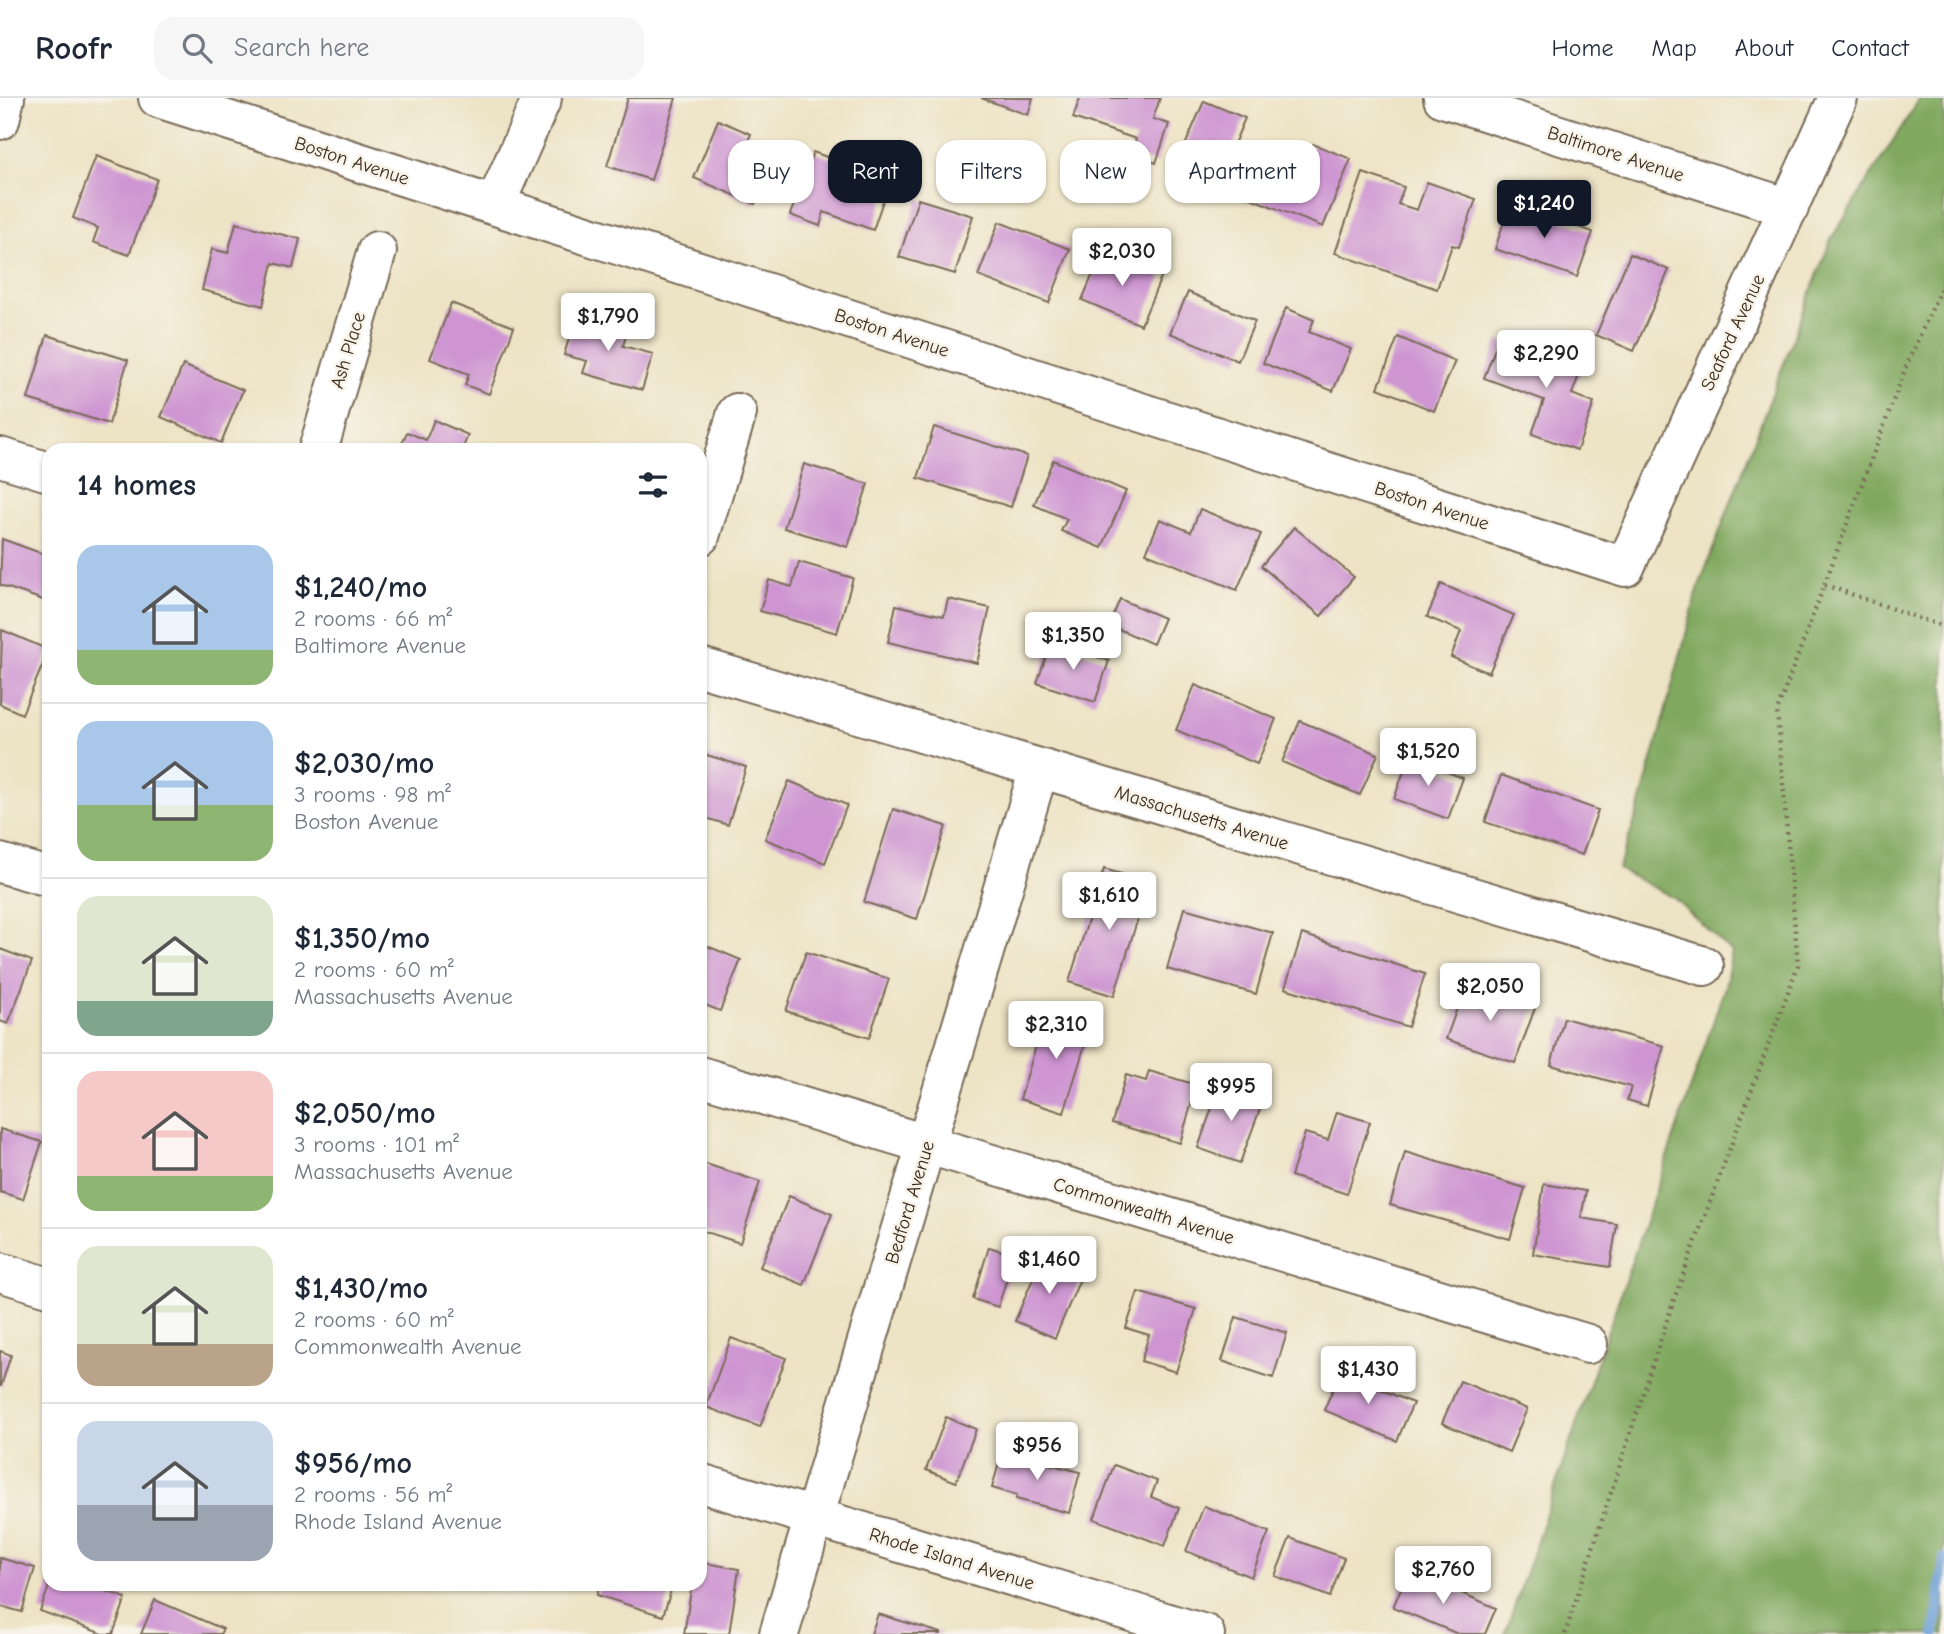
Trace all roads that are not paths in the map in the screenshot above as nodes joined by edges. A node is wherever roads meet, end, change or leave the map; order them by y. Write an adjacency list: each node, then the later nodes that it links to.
1 (5, 98): 6 (street)
2 (158, 98): 7 (street, Boston Avenue)
3 (542, 98): 7 (street)
4 (1443, 98): 8 (street, Baltimore Avenue)
5 (1838, 98): 8 (street, Seaford Avenue)
6 (0, 120)
7 (495, 205): 15 (street, Boston Avenue)
8 (1789, 208): 15 (street, Seaford Avenue)
9 (377, 251): 11 (street, Ash Place)
10 (737, 413): 14 (street)
11 (320, 443)
12 (0, 457): 13 (street)
13 (42, 470)
14 (707, 513)
15 (1625, 567)
16 (707, 669): 17 (street, Massachusetts Avenue)
17 (1039, 769): 20 (street, Massachusetts Avenue); 22 (street, Bedford Avenue)
18 (0, 863): 19 (street)
19 (42, 875)
20 (1704, 966)
21 (707, 1078): 22 (street, Commonwealth Avenue)
22 (926, 1144): 25 (street, Commonwealth Avenue); 27 (street, Bedford Avenue)
23 (0, 1272): 24 (street)
24 (42, 1285)
25 (1588, 1344)
26 (707, 1485): 27 (street, Rhode Island Avenue)
27 (814, 1517): 28 (street, Bedford Avenue); 29 (street, Rhode Island Avenue)
28 (779, 1634)
29 (1205, 1634)

